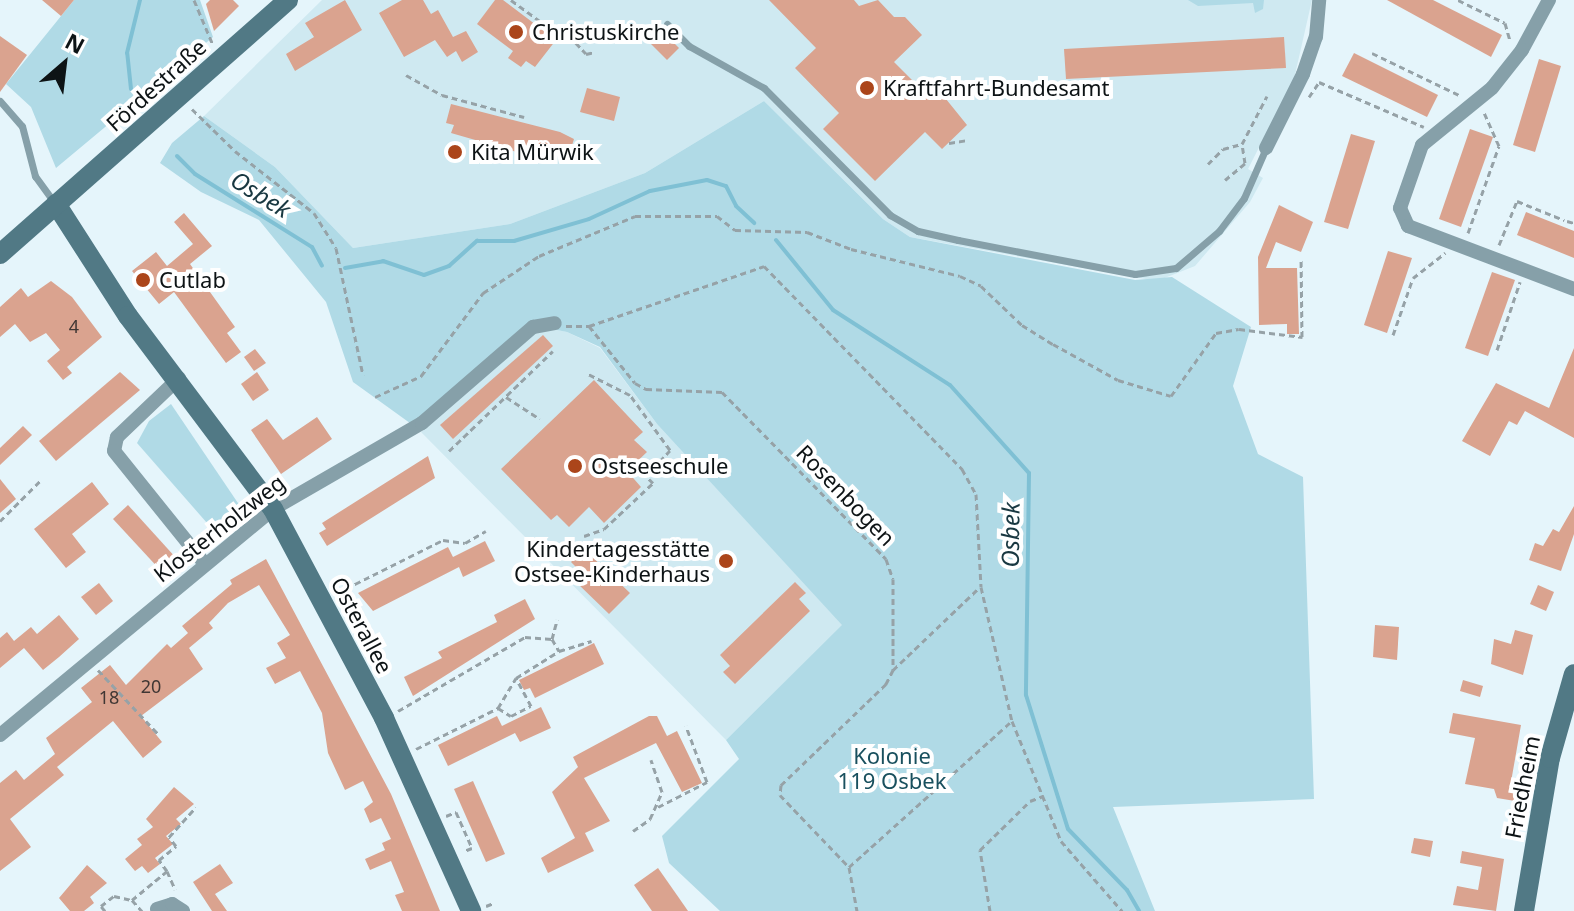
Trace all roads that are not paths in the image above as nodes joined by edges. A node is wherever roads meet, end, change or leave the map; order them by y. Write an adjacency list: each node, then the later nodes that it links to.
1 (288, 0): 7 (street, Fördestraße)
2 (1319, 0): 6 (street)
3 (1549, 0): 9 (street)
4 (667, 24): 6 (lane)
5 (0, 101): 7 (lane)
6 (1266, 148)
7 (56, 204): 8 (street, Fördestraße); 11 (street, Osterallee)
8 (0, 254)
9 (1574, 289)
10 (555, 323): 12 (street, Klosterholzweg)
11 (179, 378): 12 (street, Osterallee); 13 (street)
12 (273, 509): 13 (street, Klosterholzweg); 16 (street, Osterallee)
13 (204, 563): 15 (street, Klosterholzweg)
14 (1574, 674): 17 (street, Friedheim)
15 (0, 735)
16 (471, 911)
17 (1524, 911)

